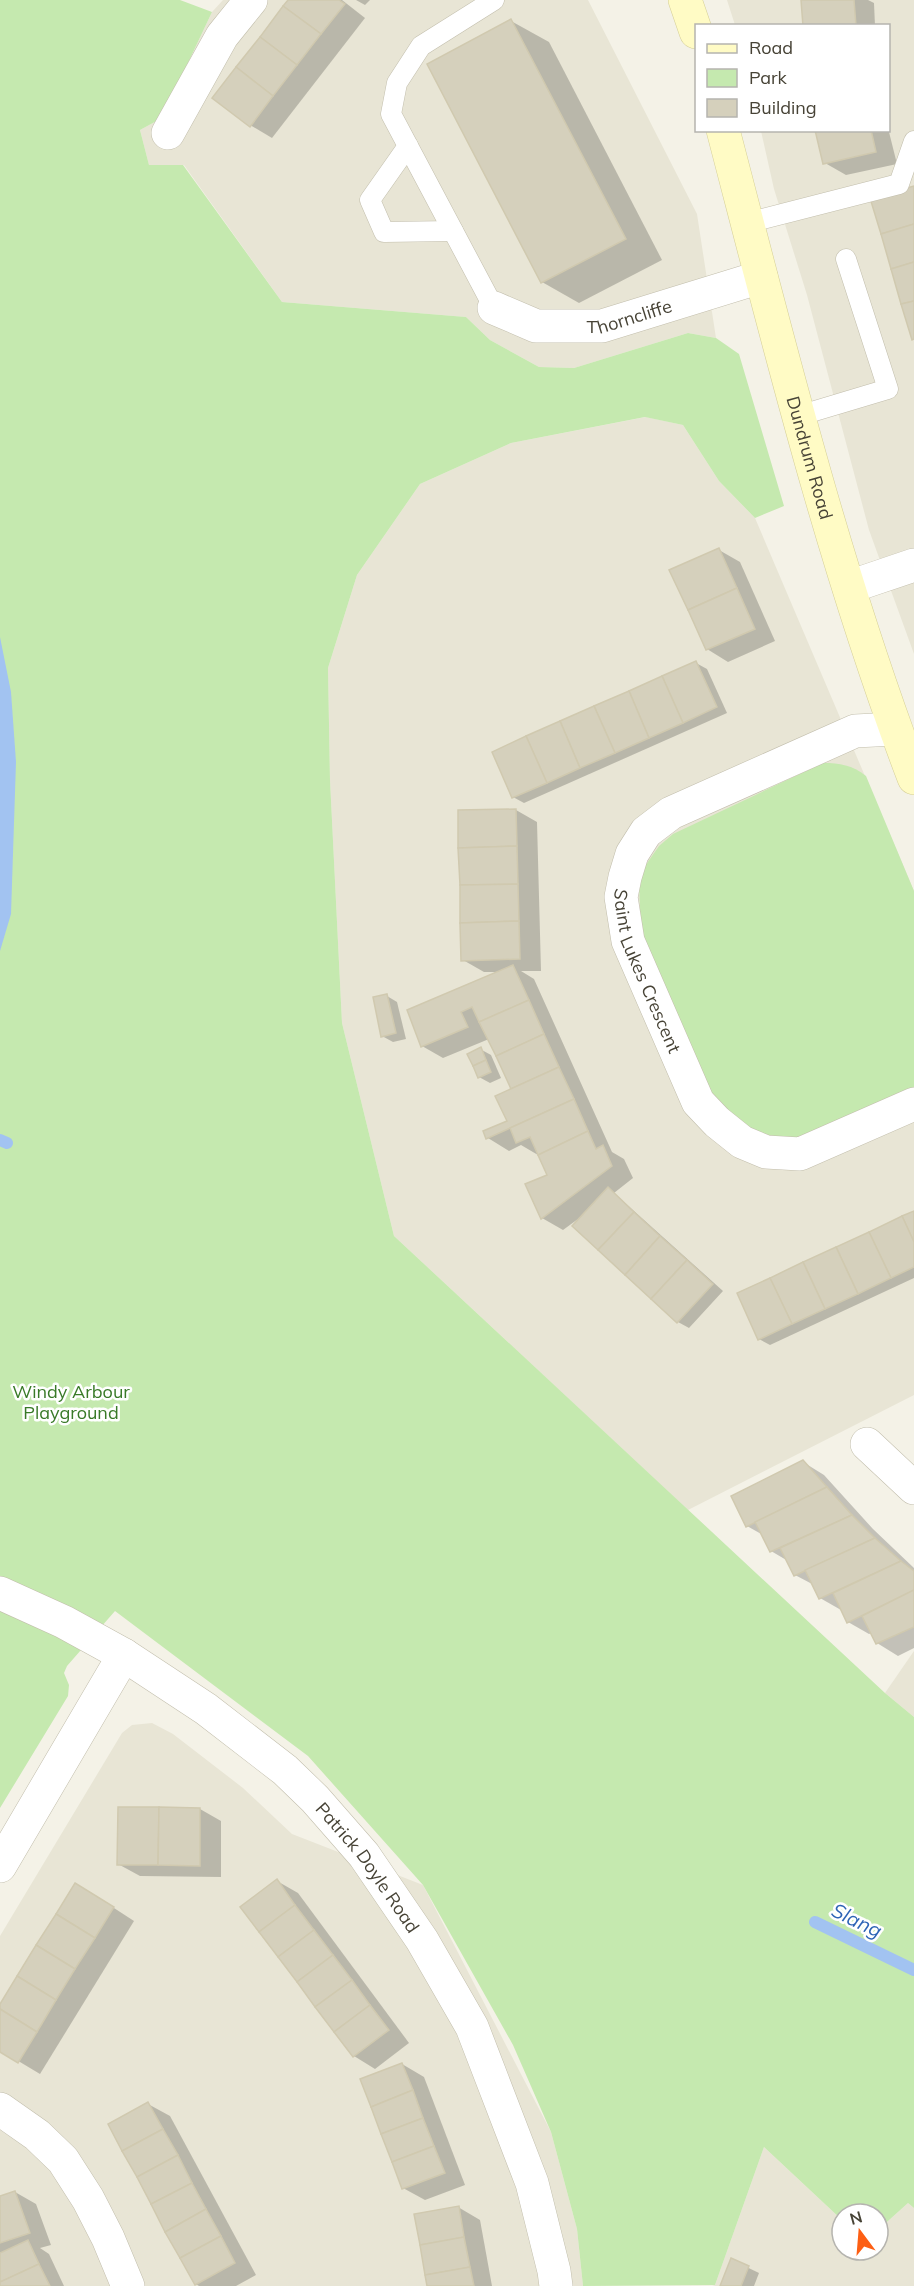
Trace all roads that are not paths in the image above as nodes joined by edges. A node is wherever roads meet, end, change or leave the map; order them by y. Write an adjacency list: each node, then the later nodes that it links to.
1 (250, 0): 6 (street)
2 (494, 0): 8 (lane)
3 (686, 0): 4 (main road)
4 (695, 29)
5 (724, 132): 9 (main road, Dundrum Road)
6 (168, 133)
7 (914, 141): 9 (lane)
8 (408, 146): 10 (lane); 10 (lane)
9 (747, 223): 12 (main road, Dundrum Road)
10 (453, 231): 13 (lane)
11 (846, 259): 14 (lane)
12 (761, 277): 13 (street, Thorncliffe); 14 (main road, Dundrum Road)
13 (494, 308)
14 (798, 416): 16 (main road, Dundrum Road)
15 (914, 565): 16 (street)
16 (849, 587): 17 (main road, Dundrum Road)
17 (895, 729): 18 (main road, Dundrum Road); 19 (street, Saint Lukes Crescent)
18 (914, 778)
19 (914, 1104)
20 (867, 1443): 21 (street)
21 (914, 1488)
22 (0, 1593): 23 (street, Patrick Doyle Road)
23 (123, 1655): 24 (street); 27 (street, Patrick Doyle Road)
24 (0, 1866)
25 (0, 2109): 26 (street)
26 (128, 2286)
27 (556, 2286)

